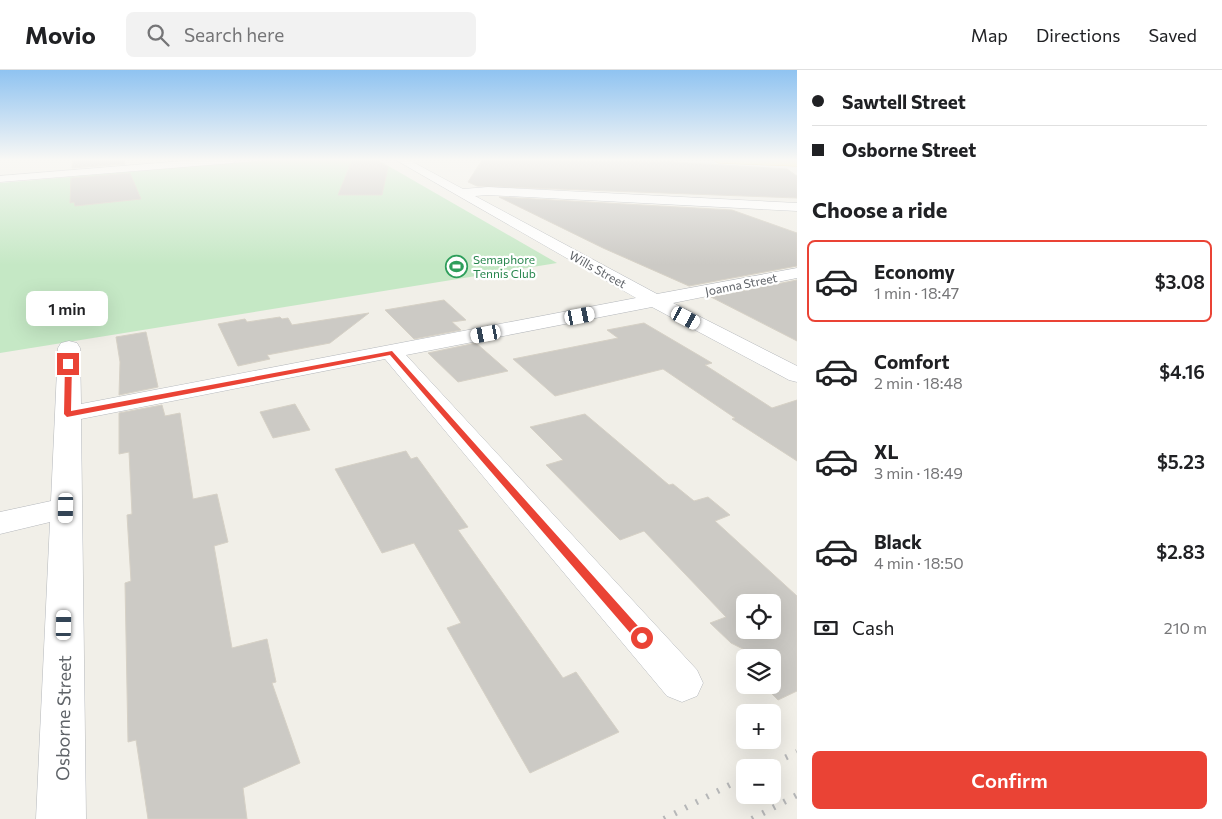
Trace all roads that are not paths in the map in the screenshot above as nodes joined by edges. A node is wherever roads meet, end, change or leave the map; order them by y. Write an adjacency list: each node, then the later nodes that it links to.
1 (464, 195): 5 (street, Wills Street)
2 (564, 195): 3 (street)
3 (797, 207)
4 (797, 273): 5 (street, Joanna Street)
5 (655, 301): 7 (street, Joanna Street); 8 (street, Wills Street)
6 (69, 348): 9 (street, Osborne Street)
7 (392, 353): 9 (street, Joanna Street); 12 (street)
8 (797, 376)
9 (67, 414): 10 (street, Osborne Street)
10 (66, 508): 11 (street); 13 (street, Osborne Street)
11 (0, 523)
12 (682, 683)
13 (61, 819)

